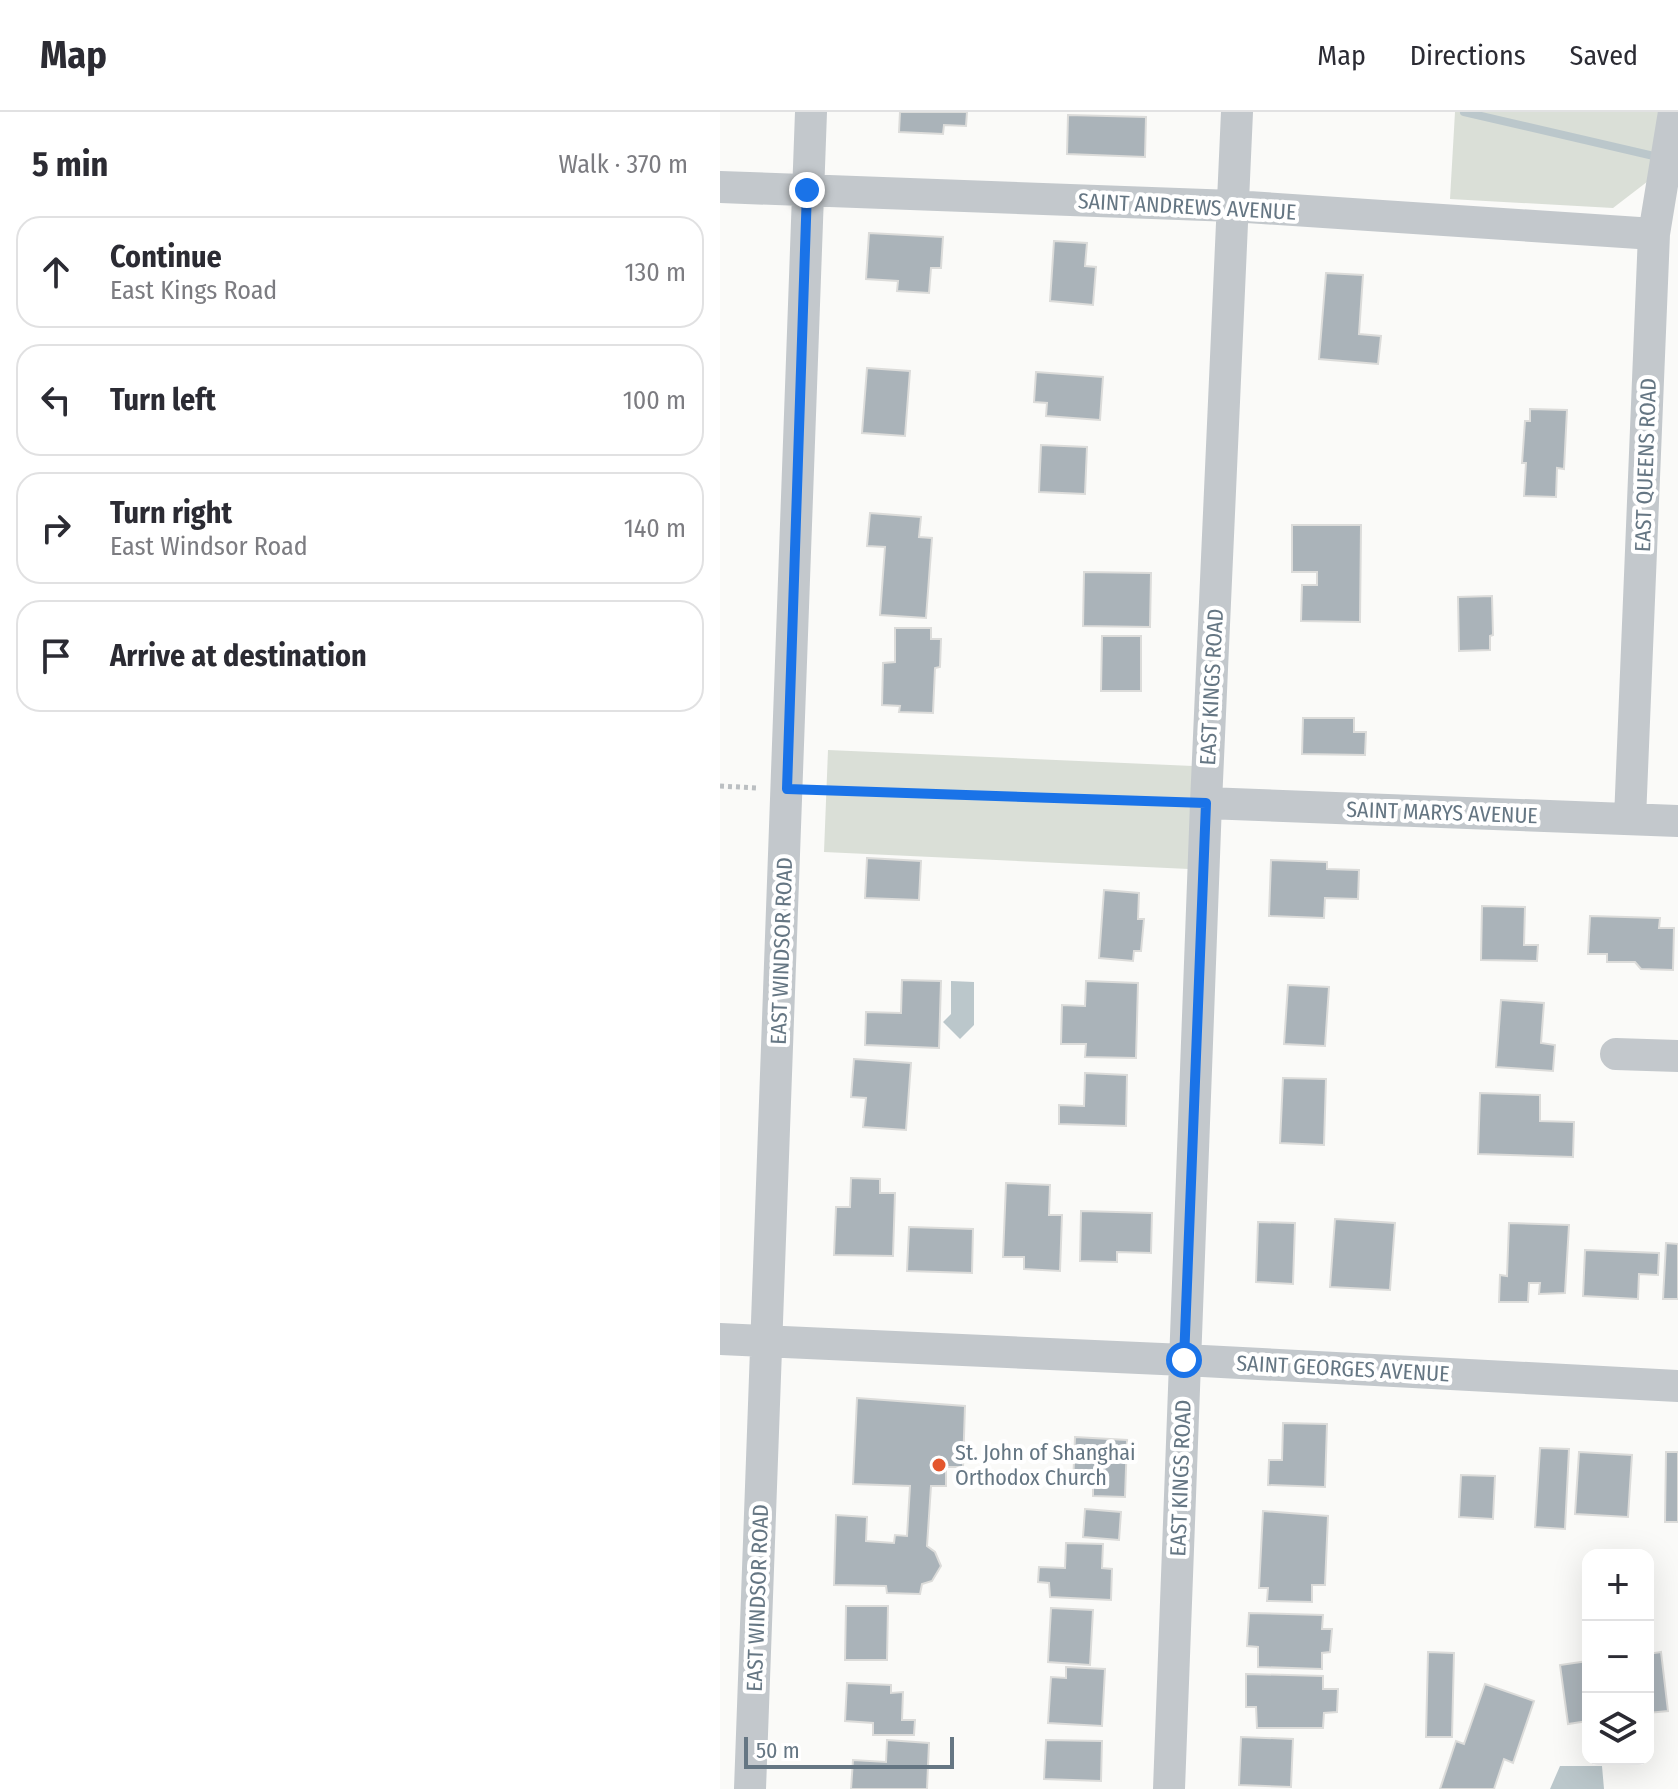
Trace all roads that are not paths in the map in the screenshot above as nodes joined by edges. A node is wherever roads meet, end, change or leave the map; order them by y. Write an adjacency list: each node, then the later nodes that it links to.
1 (811, 112): 5 (street, EAST WINDSOR ROAD)
2 (1237, 112): 6 (street, EAST KINGS ROAD)
3 (1674, 112): 7 (street, EAST QUEENS ROAD)
4 (720, 187): 5 (street, SAINT ANDREWS AVENUE)
5 (807, 190): 6 (street, SAINT ANDREWS AVENUE); 14 (street, EAST WINDSOR ROAD)
6 (1233, 206): 7 (street, SAINT ANDREWS AVENUE); 8 (street, EAST KINGS ROAD)
7 (1654, 234): 9 (street, EAST QUEENS ROAD)
8 (1206, 803): 9 (street, SAINT MARYS AVENUE); 15 (street, EAST KINGS ROAD)
9 (1630, 819): 10 (street, SAINT MARYS AVENUE)
10 (1678, 821)
11 (1616, 1054): 12 (street)
12 (1678, 1056)
13 (720, 1339): 14 (street, SAINT GEORGES AVENUE)
14 (765, 1340): 15 (street, SAINT GEORGES AVENUE); 17 (street, EAST WINDSOR ROAD)
15 (1184, 1360): 16 (street, SAINT GEORGES AVENUE); 18 (street, EAST KINGS ROAD)
16 (1678, 1386)
17 (750, 1789)
18 (1169, 1789)

